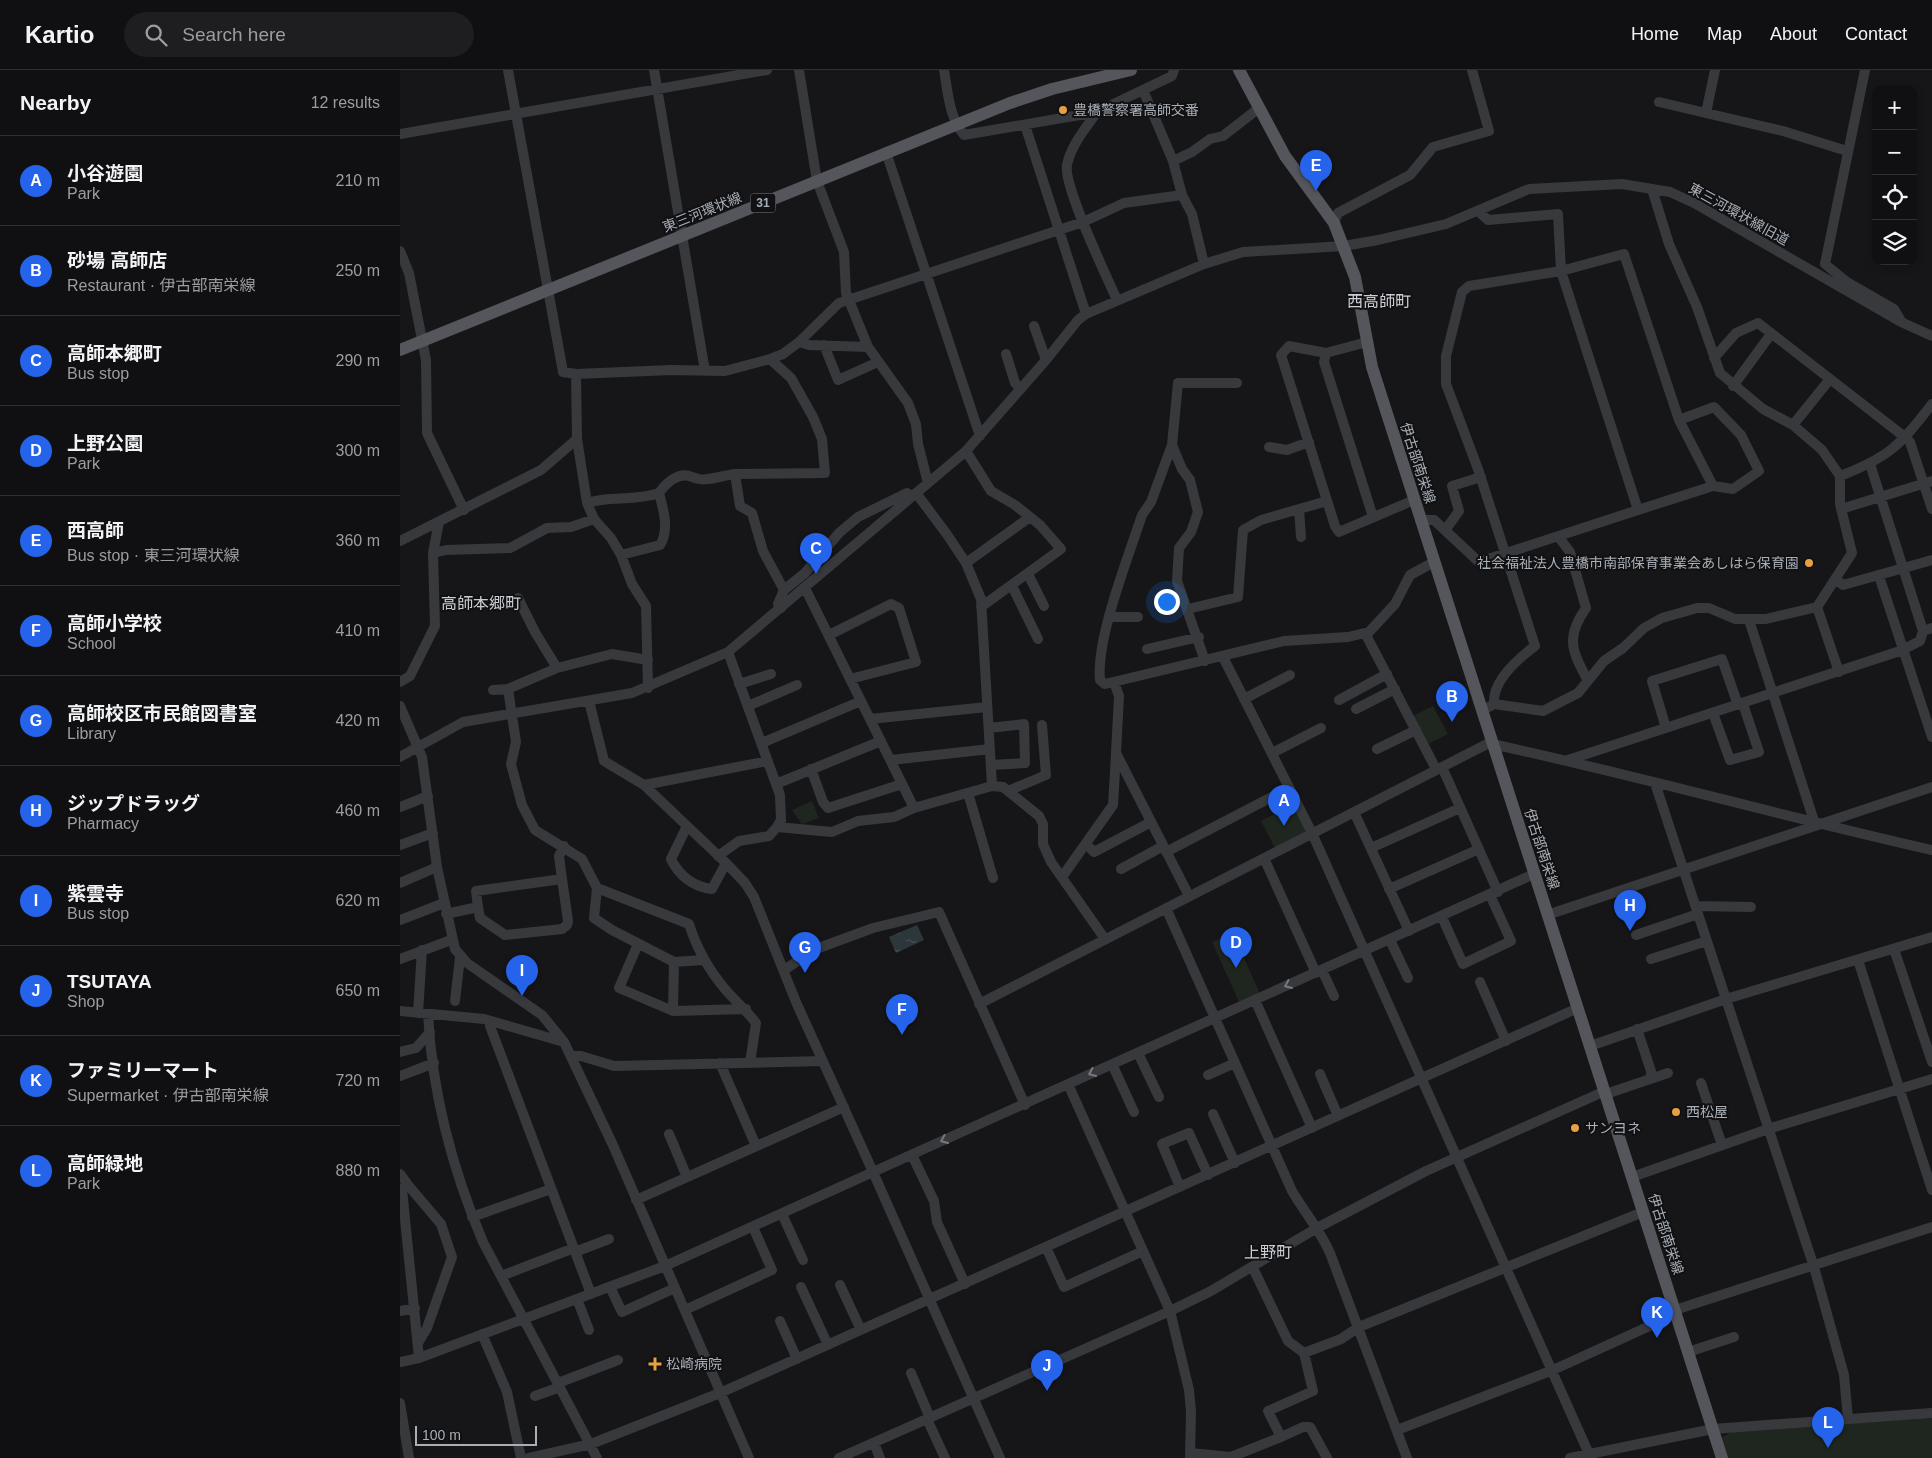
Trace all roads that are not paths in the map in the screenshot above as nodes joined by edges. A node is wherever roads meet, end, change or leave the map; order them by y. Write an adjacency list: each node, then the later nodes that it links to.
1 (508, 70): 19 (street)
2 (654, 70): 13 (street)
3 (767, 70): 13 (street)
4 (799, 70): 26 (street)
5 (944, 70): 21 (street)
6 (1131, 70): 12 (main road, 東三河環状線 / 31)
7 (1174, 70): 14 (street)
8 (1239, 70): 16 (main road)
9 (1472, 70): 31 (street)
10 (1715, 70): 18 (street)
11 (1865, 70): 23 (street)
12 (1092, 74): 21 (main road, 東三河環状線 / 31)
13 (657, 89): 19 (street); 33 (street)
14 (1143, 90): 17 (street); 25 (street)
15 (1659, 102): 18 (street)
16 (1259, 108): 25 (street); 31 (main road)
17 (1097, 112): 20 (street); 30 (street)
18 (1706, 113): 23 (street)
19 (516, 114): 22 (street); 39 (street)
20 (1025, 124): 21 (street); 32 (street)
21 (956, 125): 24 (main road, 東三河環状線 / 31)
22 (400, 134)
23 (1847, 150): 43 (street)
24 (886, 152): 26 (main road, 東三河環状線 / 31); 38 (street)
25 (1173, 161): 28 (street)
26 (817, 181): 33 (main road, 東三河環状線 / 31); 40 (street)
27 (1652, 189): 29 (street, 東三河環状線旧道); 43 (street, 東三河環状線旧道); 56 (street)
28 (1182, 195): 30 (street); 36 (street)
29 (1478, 211): 34 (street, 東三河環状線旧道); 37 (street)
30 (1083, 222): 32 (street); 41 (street)
31 (1334, 224): 34 (main road)
32 (1058, 230): 38 (street); 42 (street)
33 (683, 235): 39 (main road, 東三河環状線 / 31); 59 (street)
34 (1344, 246): 36 (street, 東三河環状線旧道); 49 (main road, 伊古部南栄線)
35 (400, 251): 47 (street)
36 (1204, 264): 41 (street, 東三河環状線旧道)
37 (1561, 271): 66 (street); 78 (street); 92 (street)
38 (926, 274): 40 (street); 68 (street)
39 (547, 291): 47 (main road, 東三河環状線 / 31); 60 (street)
40 (850, 299): 48 (street); 51 (street)
41 (1117, 300): 42 (street, 東三河環状線旧道)
42 (1086, 314): 57 (street)
43 (1901, 322): 46 (street, 東三河環状線旧道)
44 (1034, 326): 57 (street)
45 (1771, 334): 56 (street); 61 (street); 63 (street)
46 (1932, 336)
47 (422, 341): 52 (main road, 東三河環状線 / 31); 91 (street)
48 (799, 342): 50 (street); 55 (street)
49 (1367, 342): 54 (street); 85 (main road, 伊古部南栄線)
50 (824, 346): 51 (street); 58 (street)
51 (868, 347): 58 (street)
52 (400, 350)
53 (1006, 354): 64 (street)
54 (1326, 354): 71 (street); 93 (street)
55 (770, 358): 59 (street); 76 (street)
56 (1714, 358): 63 (street)
57 (1046, 360): 64 (street)
58 (878, 362): 80 (street)
59 (705, 371): 60 (street)
60 (576, 374): 70 (street)
61 (1830, 379): 67 (street); 69 (street)
62 (1237, 383): 72 (street)
63 (1733, 386): 67 (street)
64 (1021, 389): 68 (street)
65 (1932, 404): 69 (street)
66 (1679, 420): 81 (street); 81 (street)
67 (1793, 425): 77 (street)
68 (980, 436): 74 (street)
69 (1906, 438): 75 (street); 79 (street)
70 (577, 439): 87 (street); 91 (street)
71 (1309, 442): 73 (street); 86 (street)
72 (1172, 444): 120 (street); 121 (street)
73 (1269, 447)
74 (966, 450): 80 (street); 94 (street)
75 (1870, 464): 77 (street); 84 (street)
76 (735, 474): 82 (street); 114 (street)
77 (1840, 476): 89 (street)
78 (1481, 477): 98 (street); 103 (street)
79 (1928, 482): 84 (street); 90 (street)
80 (928, 483): 83 (street)
81 (1714, 486): 92 (street)
82 (659, 493): 87 (street); 104 (street)
83 (914, 495): 107 (street); 113 (street); 114 (street)
84 (1880, 497): 89 (street); 108 (street)
85 (1414, 500): 93 (street); 96 (main road, 伊古部南栄線)
86 (1327, 501): 88 (street); 93 (street)
87 (587, 503): 95 (street)
88 (1299, 509): 100 (street); 120 (street)
89 (1841, 509): 111 (street)
90 (1932, 509)
91 (464, 510): 97 (street)
92 (1638, 510): 99 (street)
93 (1373, 516)
94 (1030, 517): 107 (street); 109 (street)
95 (594, 519): 102 (street); 104 (street)
96 (1420, 520): 98 (street); 106 (main road, 伊古部南栄線)
97 (439, 522): 101 (street); 102 (street)
98 (1446, 529): 103 (street)
99 (1558, 536): 103 (street); 141 (street)
100 (1301, 537)
101 (400, 541)
102 (433, 553): 142 (street)
103 (1506, 553): 155 (street)
104 (621, 555): 133 (street)
105 (1932, 560): 108 (street)
106 (1434, 562): 125 (street); 161 (main road, 伊古部南栄線)
107 (966, 563): 117 (street)
108 (1903, 568): 110 (street); 124 (street)
109 (1028, 574): 112 (street); 116 (street)
110 (1879, 576): 111 (street); 130 (street)
111 (1836, 579): 118 (street)
112 (1012, 586): 117 (street); 128 (street)
113 (805, 588): 119 (street); 126 (street)
114 (784, 590): 119 (street)
115 (518, 598): 135 (street)
116 (1044, 606)
117 (982, 607): 159 (street)
118 (1817, 607): 123 (street); 136 (street)
119 (781, 608): 131 (street)
120 (1188, 609): 127 (street)
121 (1110, 617): 122 (street); 143 (street)
122 (1138, 617)
123 (1749, 620): 141 (street); 150 (street)
124 (1928, 630): 130 (street)
125 (1365, 633): 132 (street); 138 (street)
126 (829, 635): 140 (street); 140 (street)
127 (1199, 637): 129 (street); 134 (street)
128 (1038, 639)
129 (1147, 649)
130 (1903, 649): 136 (street); 165 (street)
131 (728, 652): 144 (street); 146 (street)
132 (1224, 657): 134 (street); 151 (street)
133 (648, 660): 135 (street); 146 (street)
134 (1205, 661): 143 (street)
135 (557, 668): 147 (street)
136 (1839, 672): 150 (street)
137 (771, 674): 144 (street)
138 (1387, 674): 148 (street); 153 (street)
139 (1290, 676): 151 (street)
140 (850, 679): 154 (street)
141 (1588, 680): 155 (street)
142 (400, 682)
143 (1114, 682): 178 (street)
144 (740, 684): 158 (street)
145 (797, 685): 158 (street)
146 (648, 688): 152 (street)
147 (508, 689): 149 (street); 162 (street)
148 (1395, 689): 160 (street); 170 (street)
149 (493, 690)
150 (1772, 694): 156 (street); 202 (street)
151 (1244, 699): 179 (street)
152 (588, 700): 162 (street); 190 (street)
153 (1339, 700)
154 (861, 701): 164 (street); 173 (street)
155 (1494, 704): 161 (street)
156 (1740, 705): 163 (street); 163 (street); 169 (street)
157 (400, 706): 175 (street)
158 (748, 706): 173 (street)
159 (987, 707): 164 (street); 167 (street)
160 (1356, 709)
161 (1482, 710): 174 (main road, 伊古部南栄線)
162 (512, 713): 175 (street); 209 (street)
163 (1713, 713): 169 (street)
164 (870, 719): 172 (street)
165 (1929, 720): 171 (street)
166 (1042, 725): 194 (street)
167 (989, 728): 176 (street); 184 (street)
168 (1321, 728): 179 (street)
169 (1666, 728): 182 (street)
170 (1416, 730): 177 (street); 185 (street)
171 (1932, 737)
172 (881, 740): 181 (street); 186 (street)
173 (762, 743): 183 (street)
174 (1492, 743): 182 (street); 185 (street); 219 (main road, 伊古部南栄線)
175 (418, 746): 180 (street); 196 (street)
176 (990, 749): 181 (street); 184 (street)
177 (1377, 749)
178 (1116, 753): 201 (street); 207 (street)
179 (1272, 753): 193 (street)
180 (400, 757)
181 (891, 760): 189 (street)
182 (1566, 760): 187 (street)
183 (768, 761): 188 (street); 190 (street)
184 (991, 765): 191 (street)
185 (1439, 768): 199 (street); 200 (street)
186 (811, 770): 188 (street); 189 (street)
187 (1655, 783): 202 (street); 218 (street)
188 (776, 784): 204 (street)
189 (902, 784): 198 (street)
190 (644, 785): 203 (street)
191 (992, 786): 194 (street); 195 (street)
192 (1932, 787): 202 (street)
193 (1289, 788): 206 (street); 211 (street)
194 (1008, 791): 220 (street)
195 (968, 793): 198 (street); 221 (street)
196 (428, 796): 197 (street); 205 (street)
197 (400, 807)
198 (914, 808): 204 (street)
199 (1460, 808): 210 (street); 212 (street)
200 (1354, 812): 206 (street); 210 (street)
201 (1151, 822): 207 (street); 211 (street)
202 (1818, 825): 213 (street); 218 (street)
203 (687, 826): 215 (street); 215 (street)
204 (777, 827): 215 (street)
205 (433, 832): 208 (street); 216 (street)
206 (1312, 833): 214 (street); 246 (street)
207 (1086, 844): 220 (street)
208 (400, 845)
209 (564, 846): 222 (street); 224 (street)
210 (1371, 848): 225 (street)
211 (1165, 849): 217 (street); 227 (street)
212 (1479, 849): 225 (street); 226 (street)
213 (1932, 850)
214 (1264, 858): 227 (street); 254 (street)
215 (722, 859): 253 (street)
216 (437, 868): 223 (street); 229 (street)
217 (1121, 868)
218 (1684, 869): 232 (street); 233 (street)
219 (1534, 874): 226 (street); 233 (main road, 伊古部南栄線)
220 (1062, 877): 239 (street)
221 (993, 878)
222 (562, 879): 228 (street); 228 (street)
223 (400, 883)
224 (597, 888): 243 (street); 250 (street)
225 (1389, 889): 236 (street)
226 (1494, 893): 234 (street); 234 (street)
227 (1189, 896): 230 (street)
228 (478, 907): 229 (street)
229 (445, 908): 235 (street); 240 (street)
230 (1166, 908): 239 (street); 267 (street)
231 (1751, 908): 232 (street)
232 (1697, 910): 237 (street); 242 (street)
233 (1547, 916): 262 (main road, 伊古部南栄線)
234 (1442, 917): 236 (street)
235 (400, 920)
236 (1409, 932): 241 (street)
237 (1636, 935)
238 (1932, 937): 244 (street)
239 (1105, 939): 261 (street)
240 (451, 940): 245 (street); 247 (street)
241 (1390, 940): 246 (street); 255 (street)
242 (1707, 941): 249 (street); 258 (street)
243 (638, 944): 252 (street); 265 (street)
244 (1894, 949): 251 (street); 278 (street)
245 (422, 950): 248 (street); 266 (street)
246 (1365, 951): 254 (street); 288 (street)
247 (460, 957): 260 (street); 272 (street)
248 (400, 959)
249 (1651, 959)
250 (703, 960): 252 (street); 263 (street)
251 (1858, 960): 258 (street); 293 (street)
252 (674, 962): 265 (street)
253 (784, 970): 261 (street); 277 (street)
254 (1319, 972): 257 (street); 259 (street, one-way to 259)
255 (1408, 978)
256 (1480, 982): 271 (street)
257 (1334, 996)
258 (1726, 999): 269 (street); 302 (street)
259 (1254, 1000): 267 (street); 301 (street)
260 (455, 1001)
261 (979, 1004): 296 (street)
262 (1578, 1008): 271 (street); 273 (main road, 伊古部南栄線)
263 (746, 1009): 265 (street); 281 (street)
264 (400, 1011): 266 (street)
265 (674, 1011)
266 (423, 1013): 268 (street); 270 (street)
267 (1215, 1018): 275 (street); 282 (street)
268 (490, 1021): 272 (street); 317 (street)
269 (1637, 1029): 273 (street); 289 (street)
270 (430, 1032): 274 (street); 279 (street)
271 (1506, 1041): 288 (street)
272 (564, 1042): 276 (street)
273 (1590, 1046): 294 (main road, 伊古部南栄線)
274 (400, 1052)
275 (1138, 1053): 283 (street); 295 (street)
276 (572, 1056): 280 (street); 319 (street)
277 (823, 1061): 281 (street); 297 (street)
278 (1932, 1062)
279 (434, 1063): 287 (street); 324 (street)
280 (720, 1063): 281 (street); 305 (street)
281 (750, 1063)
282 (1235, 1063): 286 (street); 306 (street)
283 (1112, 1064): 292 (street, one-way to 292); 298 (street)
284 (1668, 1073): 289 (street)
285 (1320, 1074): 300 (street)
286 (1208, 1075)
287 (400, 1076)
288 (1422, 1079): 300 (street); 308 (street)
289 (1651, 1079): 294 (street)
290 (1932, 1079): 293 (street)
291 (1701, 1083): 304 (street)
292 (1068, 1084): 296 (street); 320 (street)
293 (1900, 1089): 302 (street); 318 (street)
294 (1605, 1093): 308 (street); 314 (main road, 伊古部南栄線)
295 (1159, 1097)
296 (1025, 1104): 307 (street, one-way to 307)
297 (844, 1107): 305 (street); 310 (street)
298 (1134, 1112)
299 (1213, 1114): 309 (street)
300 (1338, 1116): 301 (street)
301 (1312, 1128): 306 (street)
302 (1768, 1129): 304 (street); 336 (street)
303 (669, 1134): 313 (street)
304 (1722, 1145): 314 (street)
305 (756, 1146): 313 (street)
306 (1272, 1146): 309 (street); 327 (street)
307 (912, 1155): 310 (street); 339 (street)
308 (1457, 1156): 327 (street); 335 (street)
309 (1234, 1163): 312 (street)
310 (873, 1172): 322 (street); 346 (street)
311 (400, 1174): 316 (street)
312 (1208, 1174): 315 (street); 315 (street)
313 (687, 1177): 319 (street)
314 (1632, 1177): 321 (main road, 伊古部南栄線)
315 (1180, 1187): 320 (street)
316 (404, 1188): 323 (street); 359 (street)
317 (551, 1188): 324 (street); 330 (street)
318 (1932, 1190)
319 (636, 1200): 334 (street)
320 (1125, 1212): 329 (street); 331 (street)
321 (1643, 1212): 335 (street); 351 (main road, 伊古部南栄線)
322 (782, 1214): 325 (street); 332 (street)
323 (402, 1217): 333 (street)
324 (472, 1217): 338 (street)
325 (753, 1227): 334 (street); 348 (street)
326 (1932, 1227): 336 (street)
327 (1317, 1228): 337 (street); 354 (street)
328 (608, 1239): 330 (street)
329 (1046, 1248): 331 (street); 339 (street)
330 (574, 1250): 338 (street); 344 (street)
331 (1143, 1251): 350 (street)
332 (803, 1260)
333 (405, 1261): 347 (street)
334 (665, 1266): 341 (street); 343 (street)
335 (1507, 1267): 354 (street); 367 (street)
336 (1814, 1267): 351 (street); 376 (street)
337 (1253, 1268): 350 (street); 362 (street)
338 (501, 1276): 352 (street)
339 (965, 1284): 346 (street)
340 (840, 1285): 356 (street)
341 (610, 1287): 343 (street); 344 (street)
342 (801, 1287): 360 (street)
343 (675, 1288): 348 (street)
344 (591, 1294): 345 (street)
345 (578, 1299): 352 (street); 355 (street)
346 (929, 1300): 356 (street); 372 (street)
347 (415, 1308): 349 (street); 359 (street)
348 (685, 1310): 370 (street)
349 (400, 1311)
350 (1170, 1311): 372 (street); 384 (street)
351 (1675, 1312): 361 (main road, 伊古部南栄線); 367 (street)
352 (524, 1318): 357 (street); 369 (street)
353 (780, 1321): 364 (street)
354 (1359, 1327): 362 (street); 378 (street)
355 (589, 1330)
356 (861, 1330): 360 (street)
357 (482, 1334): 363 (street); 386 (street)
358 (1734, 1337): 361 (street)
359 (418, 1343): 363 (street)
360 (828, 1345): 364 (street)
361 (1688, 1352): 377 (main road, 伊古部南栄線)
362 (1304, 1353): 379 (street)
363 (419, 1358): 366 (street)
364 (797, 1359): 370 (street)
365 (618, 1360): 369 (street)
366 (400, 1362)
367 (1553, 1370): 378 (street); 383 (street)
368 (911, 1373): 375 (street)
369 (559, 1385): 371 (street); 382 (street)
370 (720, 1393): 382 (street); 389 (street)
371 (534, 1396)
372 (974, 1398): 375 (street); 393 (street)
373 (400, 1403): 380 (street)
374 (1932, 1413): 376 (street)
375 (928, 1418): 381 (street); 392 (street)
376 (1848, 1419): 377 (street)
377 (1713, 1428): 383 (street); 397 (main road, 伊古部南栄線)
378 (1397, 1430): 395 (street)
379 (1281, 1437): 384 (street); 394 (street)
380 (403, 1441): 385 (street)
381 (874, 1443): 390 (street); 391 (street)
382 (591, 1444): 387 (street); 388 (street)
383 (1590, 1454): 396 (street)
384 (1190, 1455)
385 (409, 1458)
386 (521, 1458)
387 (530, 1458)
388 (597, 1458)
389 (749, 1458)
390 (839, 1458)
391 (880, 1458)
392 (945, 1458)
393 (1000, 1458)
394 (1327, 1458)
395 (1407, 1458)
396 (1570, 1458)
397 (1722, 1458)

